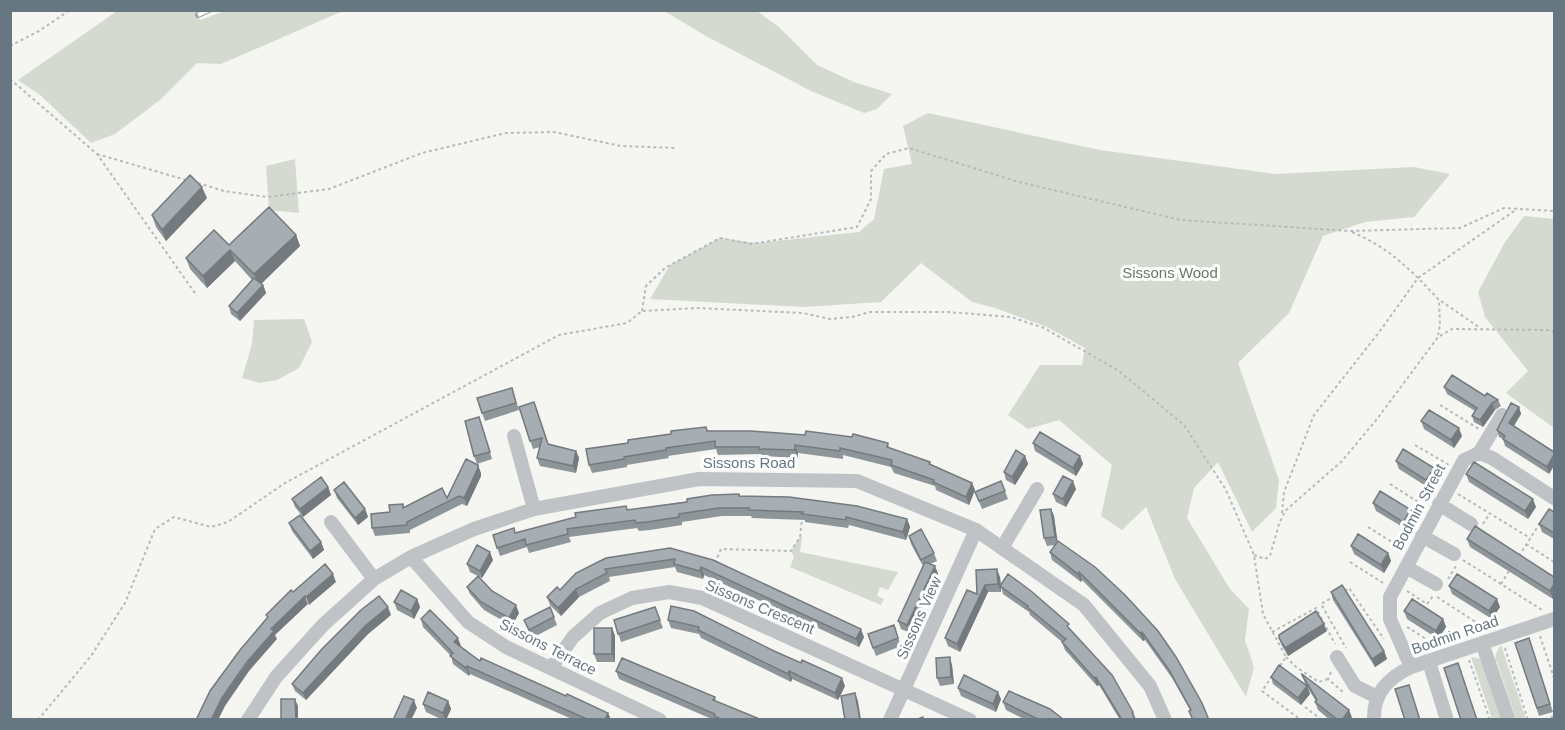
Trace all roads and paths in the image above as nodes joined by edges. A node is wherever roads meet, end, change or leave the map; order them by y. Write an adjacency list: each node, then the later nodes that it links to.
1 (70, 10): 2 (path)
2 (10, 46)
3 (10, 79): 5 (path)
4 (676, 148): 5 (path)
5 (97, 154): 10 (path)
6 (1517, 209): 7 (path); 8 (path); 9 (path)
7 (1554, 211)
8 (1350, 231): 9 (path); 12 (path)
9 (1418, 278): 11 (path); 30 (path)
10 (197, 296)
11 (1439, 300): 13 (path); 15 (path)
12 (642, 311): 41 (path); 70 (path)
13 (1480, 328): 14 (path); 15 (path)
14 (1554, 333)
15 (1438, 337): 30 (path)
16 (1440, 405): 18 (path)
17 (1502, 415): 18 (street, Bodmin Street)
18 (1490, 435): 21 (street, Bodmin Street)
19 (514, 436): 28 (street)
20 (1415, 445): 22 (path)
21 (1479, 453): 22 (street, Bodmin Street); 26 (street)
22 (1458, 471): 24 (street, Bodmin Street)
23 (1390, 484): 27 (path)
24 (1448, 488): 27 (street, Bodmin Street); 37 (path)
25 (1037, 489): 39 (street)
26 (1554, 498)
27 (1437, 508): 33 (street); 36 (street, Bodmin Street)
28 (534, 509): 35 (street, Sissons Road); 42 (street, Sissons Road)
29 (802, 514): 50 (path)
30 (1282, 517): 41 (path)
31 (1542, 519): 37 (path)
32 (331, 522): 46 (street)
33 (1471, 524)
34 (1368, 527): 43 (path)
35 (976, 530): 39 (street, Sissons Road); 65 (street, Sissons View)
36 (1422, 536): 40 (street); 43 (street, Bodmin Street)
37 (1530, 538): 38 (path)
38 (1526, 544): 45 (path); 48 (path)
39 (1002, 548): 75 (street, Sissons Road)
40 (1454, 554): 48 (path)
41 (1254, 555): 53 (path)
42 (411, 557): 46 (street, Sissons Road); 61 (street, Sissons Terrace)
43 (1409, 561): 47 (street); 49 (street, Bodmin Street)
44 (1350, 562): 49 (path)
45 (1554, 562)
46 (374, 579): 71 (street, Sissons Road)
47 (1436, 584)
48 (1501, 584): 52 (path)
49 (1396, 588): 51 (street, Bodmin Street); 54 (path)
50 (702, 598): 61 (street, Sissons Crescent); 65 (street, Sissons Crescent)
51 (1390, 616): 57 (path); 62 (street)
52 (1547, 621): 54 (street, Bodmin Road); 63 (path)
53 (1272, 632): 58 (path); 59 (path)
54 (1492, 640): 56 (street, Bodmin Road); 69 (street); 81 (path)
55 (1389, 646): 58 (path)
56 (1466, 649): 57 (street, Bodmin Road); 80 (path)
57 (1451, 654): 60 (street, Bodmin Road)
58 (1343, 656): 66 (street)
59 (1286, 657): 64 (path); 76 (path)
60 (1429, 662): 62 (street, Bodmin Road); 79 (street)
61 (551, 668): 72 (street, Sissons Terrace)
62 (1411, 668): 66 (street, Bodmin Road)
63 (1554, 678)
64 (1328, 679)
65 (905, 689): 73 (street, Sissons View); 74 (street, Sissons Crescent)
66 (1377, 697): 78 (street)
67 (1305, 707): 77 (path)
68 (1554, 716): 82 (path)
69 (1508, 718)
70 (38, 720)
71 (248, 720)
72 (660, 720)
73 (890, 720)
74 (970, 720)
75 (1165, 720)
76 (1301, 720)
77 (1322, 720)
78 (1374, 720)
79 (1447, 720)
80 (1490, 720)
81 (1528, 720)
82 (1545, 720)

